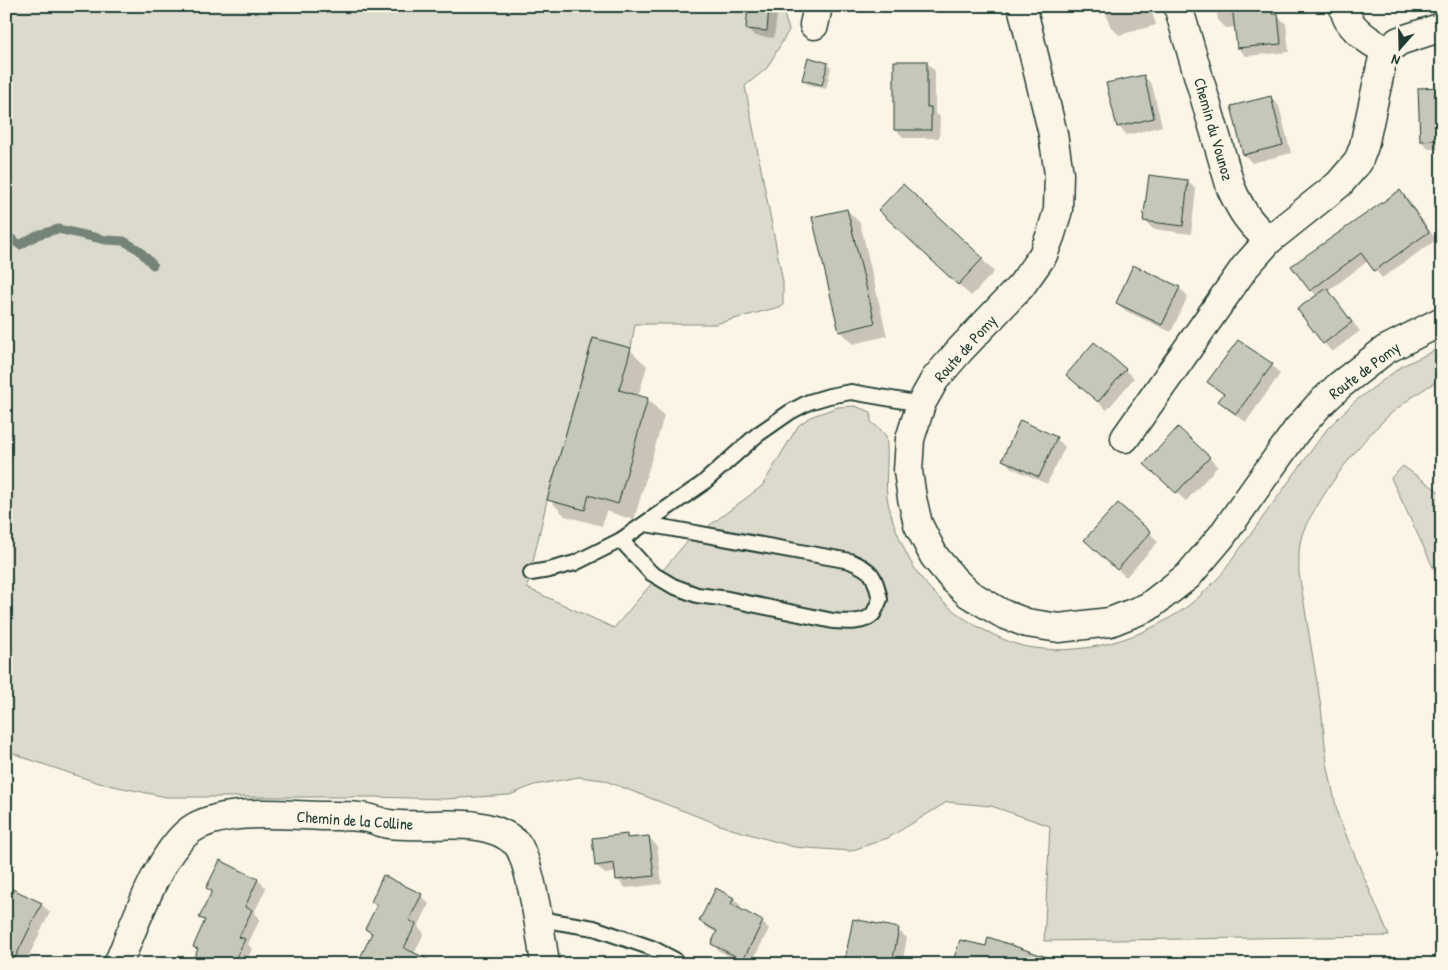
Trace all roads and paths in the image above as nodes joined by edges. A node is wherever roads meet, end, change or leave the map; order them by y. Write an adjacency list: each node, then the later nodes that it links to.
1 (1022, 6): 8 (street, Route de Pomy)
2 (1178, 6): 6 (street, Chemin du Vounoz)
3 (1343, 6): 5 (street)
4 (1442, 27): 5 (street)
5 (1388, 50): 6 (street)
6 (1269, 240): 9 (street)
7 (1442, 320): 8 (street, Route de Pomy)
8 (921, 404): 10 (lane)
9 (1125, 438)
10 (646, 524): 11 (lane); 11 (lane)
11 (621, 540): 12 (lane)
12 (531, 573)
13 (538, 918): 14 (lane); 15 (street, Chemin de la Colline); 16 (street, Chemin de la Colline)
14 (675, 960)
15 (118, 964)
16 (545, 964)

